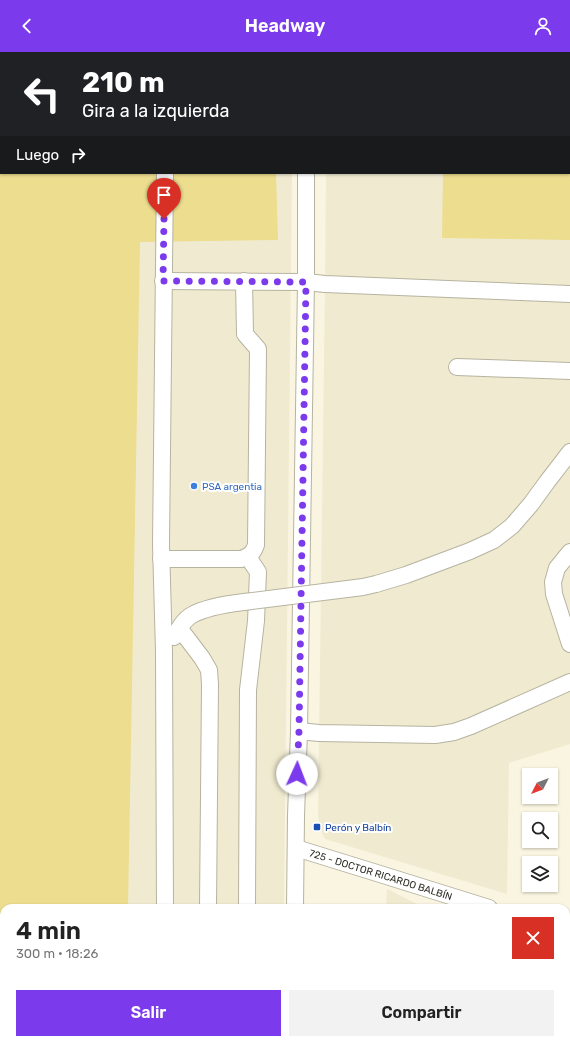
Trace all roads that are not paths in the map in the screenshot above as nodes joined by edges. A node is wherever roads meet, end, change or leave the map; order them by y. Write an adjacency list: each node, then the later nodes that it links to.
1 (165, 174): 3 (street)
2 (306, 174): 5 (street)
3 (163, 281): 4 (street); 12 (street)
4 (244, 281): 5 (street); 11 (street)
5 (306, 282): 6 (street); 17 (street)
6 (570, 294)
7 (457, 367): 8 (street)
8 (570, 371)
9 (570, 452): 13 (street, bridge)
10 (570, 552): 14 (street)
11 (248, 557): 12 (street); 21 (street)
12 (161, 559): 15 (street)
13 (180, 628): 15 (street); 20 (street)
14 (570, 644)
15 (164, 652): 19 (street)
16 (570, 682): 17 (street)
17 (299, 731): 18 (street)
18 (296, 848): 22 (street); 23 (street, 725 - DOCTOR RICARDO BALBÍN)
19 (165, 904)
20 (208, 904)
21 (247, 904)
22 (296, 904)
23 (476, 904)

